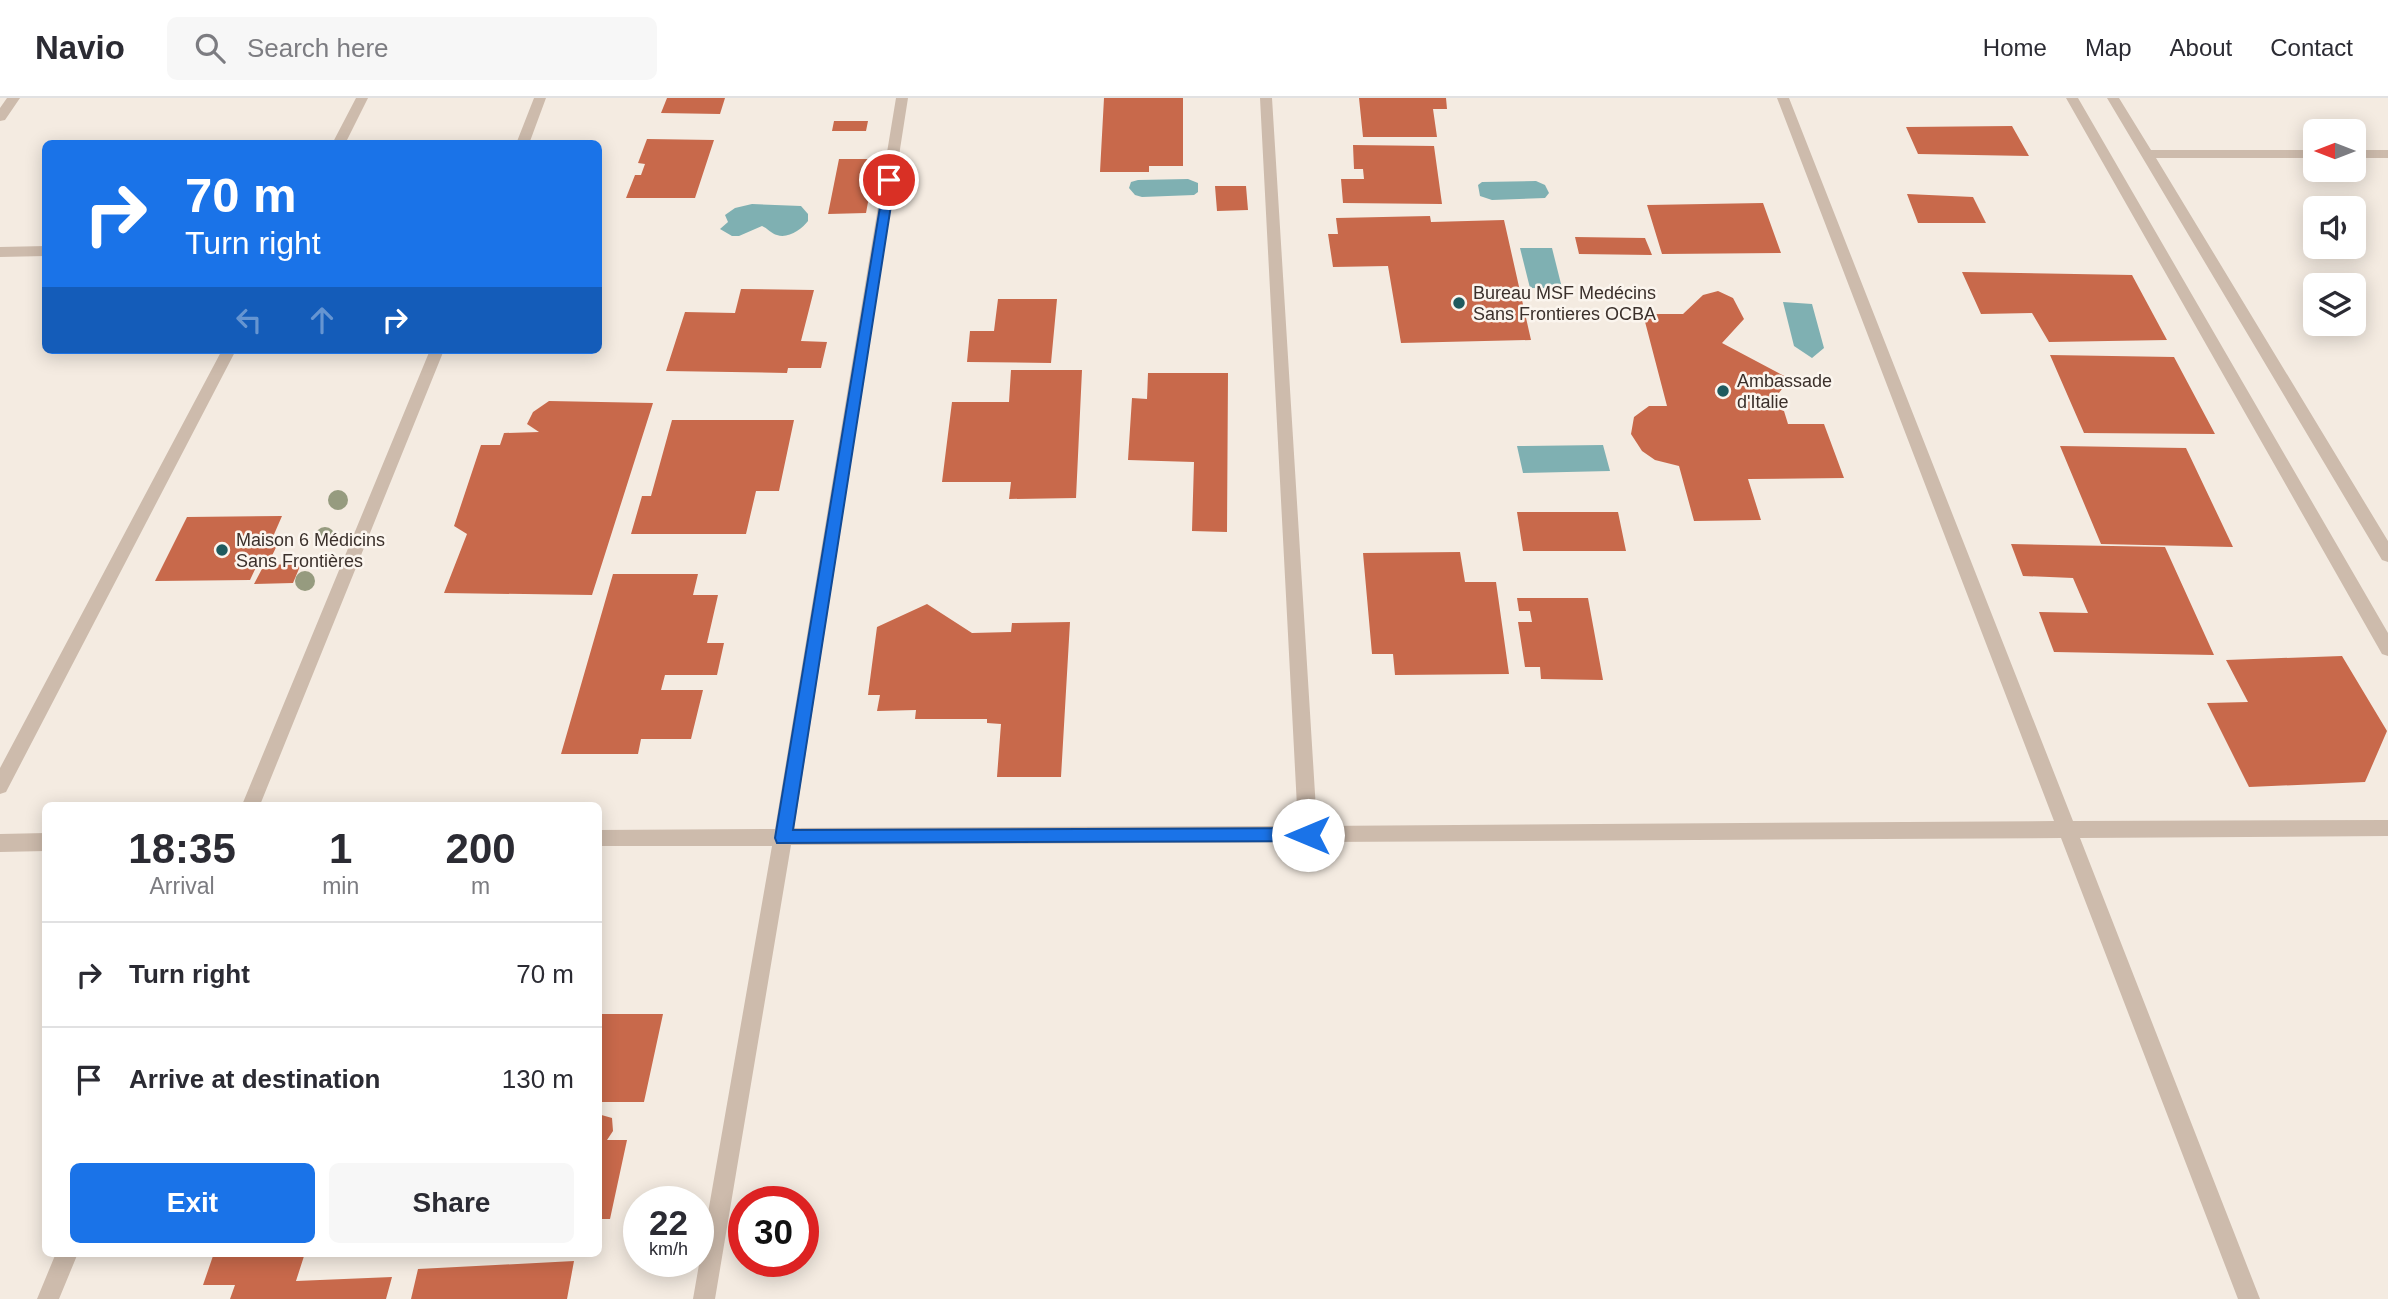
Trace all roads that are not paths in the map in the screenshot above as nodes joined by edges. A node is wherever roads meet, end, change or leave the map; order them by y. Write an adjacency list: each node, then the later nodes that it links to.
1 (14, 98): 9 (street)
2 (362, 98): 10 (street)
3 (540, 98): 11 (street)
4 (902, 98): 28 (street)
5 (1266, 98): 26 (street)
6 (1783, 98): 24 (street)
7 (2072, 98): 21 (street)
8 (2113, 98): 12 (street)
9 (0, 117)
10 (340, 140)
11 (524, 140)
12 (2146, 154): 13 (street); 20 (street)
13 (2303, 154)
14 (2366, 154): 15 (street)
15 (2388, 154)
16 (42, 251): 17 (street)
17 (0, 252)
18 (227, 354): 22 (street)
19 (435, 354): 23 (street)
20 (2388, 555)
21 (2388, 649)
22 (0, 786)
23 (252, 802)
24 (2067, 828): 25 (street); 26 (street); 34 (street)
25 (2388, 828)
26 (1308, 835): 28 (street)
27 (602, 838): 28 (street)
28 (783, 838): 33 (street)
29 (42, 842): 30 (street)
30 (0, 844)
31 (65, 1257): 32 (street)
32 (48, 1299)
33 (704, 1299)
34 (2249, 1299)

